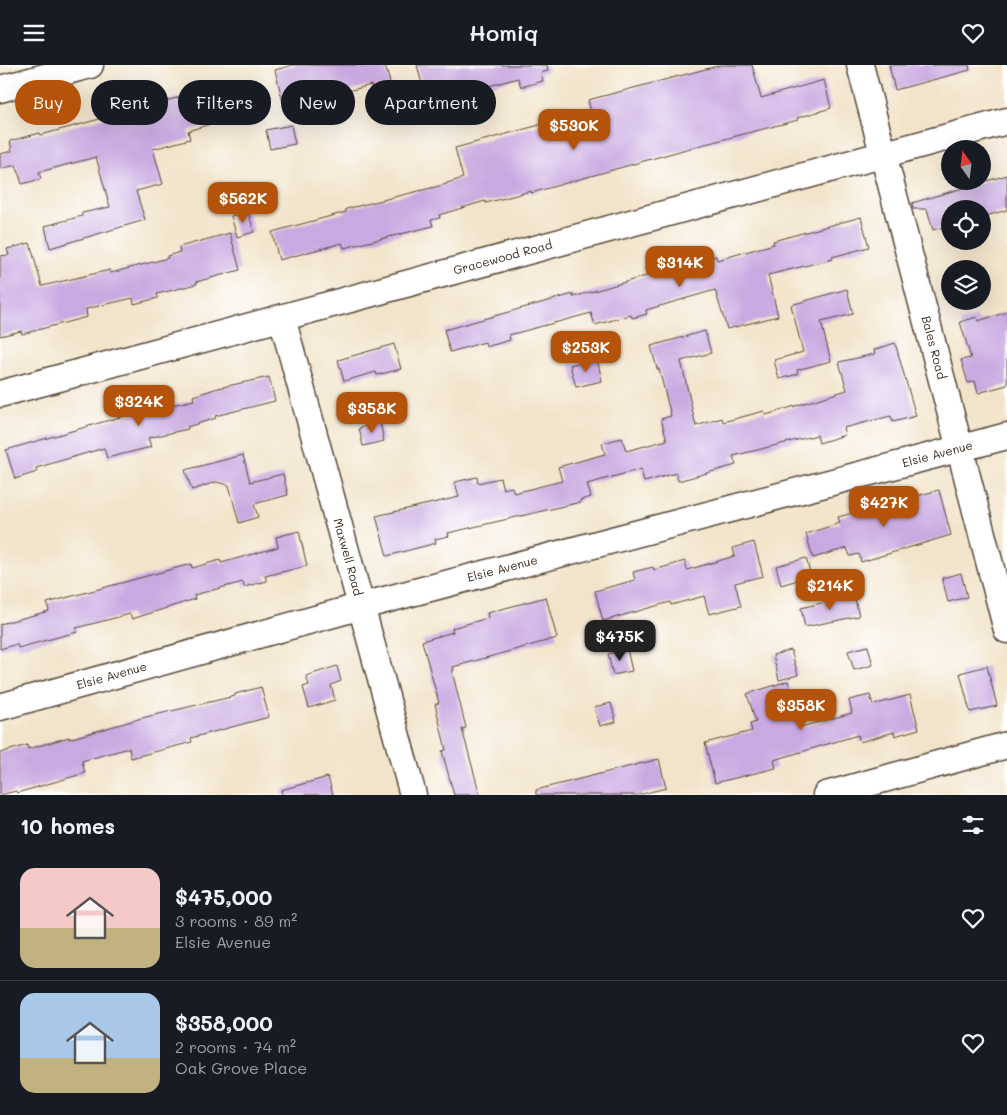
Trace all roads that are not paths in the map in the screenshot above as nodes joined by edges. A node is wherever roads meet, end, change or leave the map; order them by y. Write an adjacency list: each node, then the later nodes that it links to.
1 (90, 65): 3 (street)
2 (860, 65): 5 (street, Bales Road)
3 (0, 89)
4 (1007, 121): 5 (street, Gracewood Road)
5 (883, 155): 6 (street, Gracewood Road); 9 (street, Bales Road)
6 (282, 318): 7 (street, Gracewood Road); 10 (street, Maxwell Road)
7 (0, 394)
8 (1007, 436): 9 (street, Elsie Avenue)
9 (960, 449): 10 (street, Elsie Avenue); 11 (street, Bales Road)
10 (362, 606): 12 (street, Elsie Avenue); 14 (street, Maxwell Road)
11 (1007, 630)
12 (0, 707)
13 (1007, 745): 15 (street)
14 (413, 795)
15 (826, 795)

